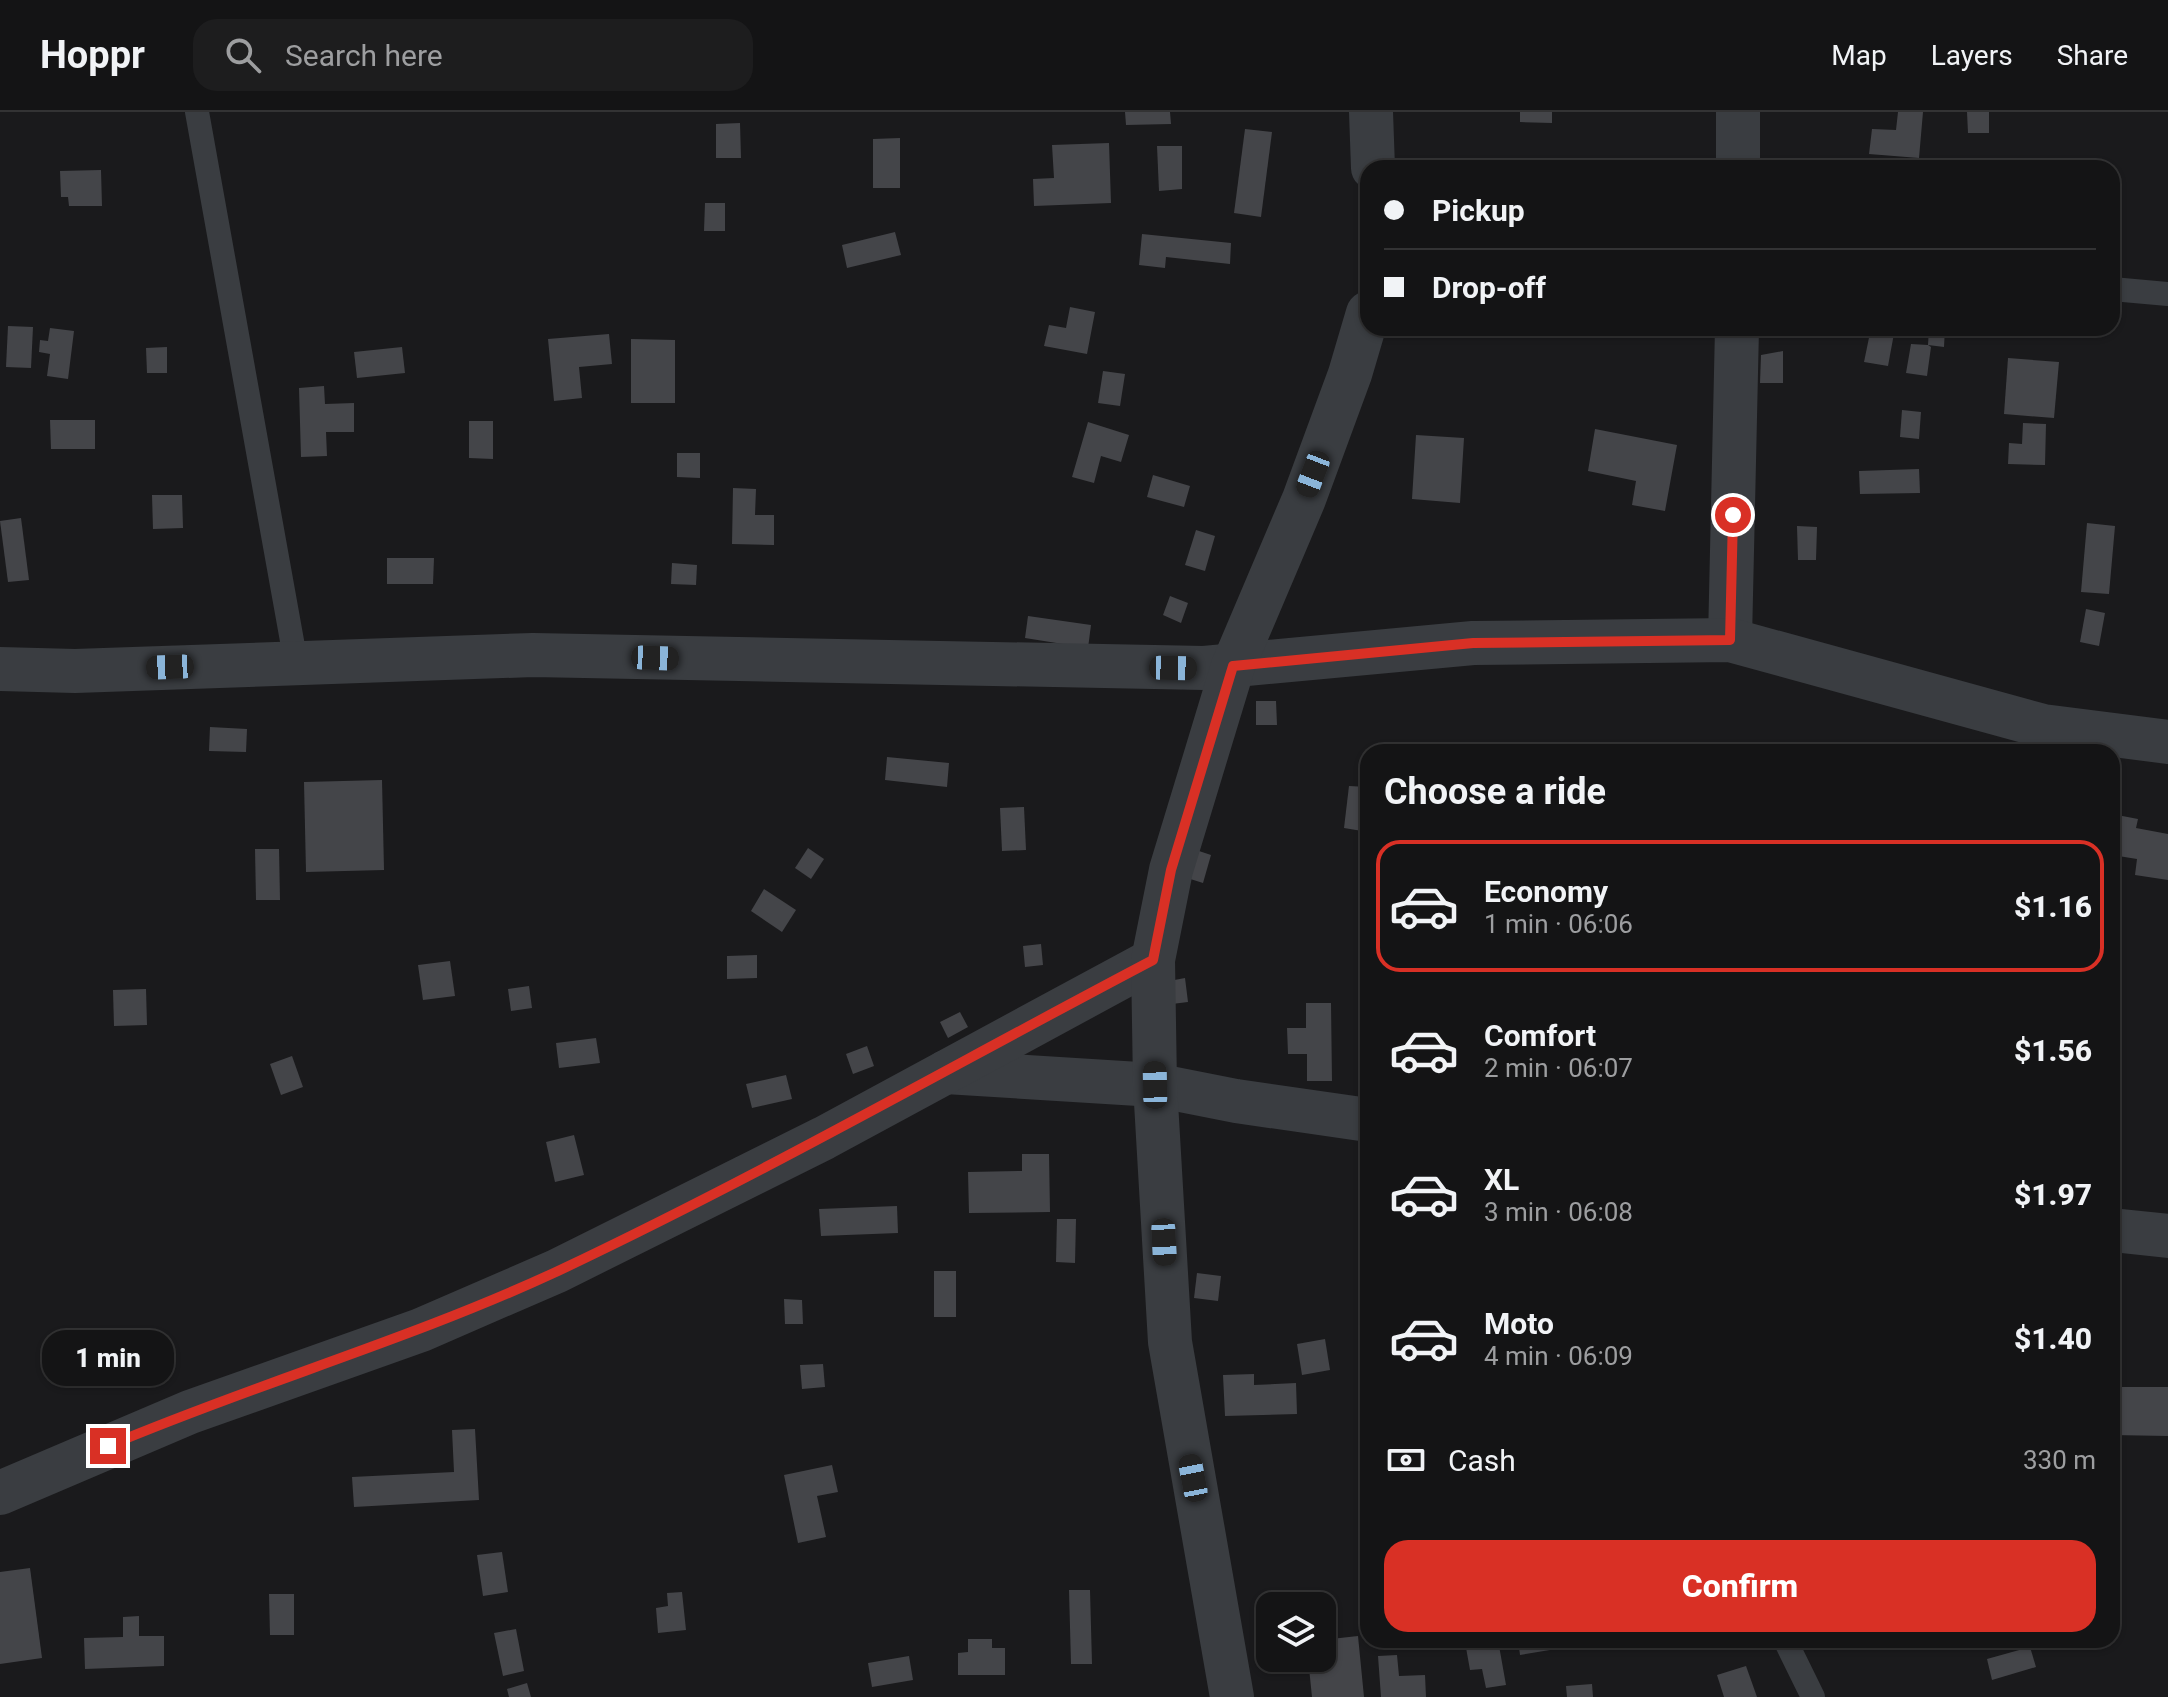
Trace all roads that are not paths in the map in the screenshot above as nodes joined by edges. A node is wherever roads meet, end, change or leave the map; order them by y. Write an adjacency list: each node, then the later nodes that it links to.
1 (197, 112): 11 (lane)
2 (1371, 112): 4 (street)
3 (1738, 112): 5 (street)
4 (1373, 160)
5 (1738, 160)
6 (2120, 290): 7 (lane)
7 (2168, 294)
8 (1361, 336): 12 (street)
9 (1737, 336): 10 (street)
10 (1730, 640): 12 (street); 14 (street)
11 (296, 663): 12 (street); 13 (street)
12 (1233, 666): 15 (street)
13 (0, 669)
14 (2168, 742)
15 (1153, 960): 16 (street); 17 (street)
16 (946, 1072): 17 (street); 21 (street)
17 (1155, 1085): 18 (street); 23 (street)
18 (1360, 1119)
19 (2120, 1231): 20 (street)
20 (2168, 1236)
21 (0, 1493)
22 (1789, 1648): 24 (lane)
23 (1232, 1697)
24 (1813, 1697)

